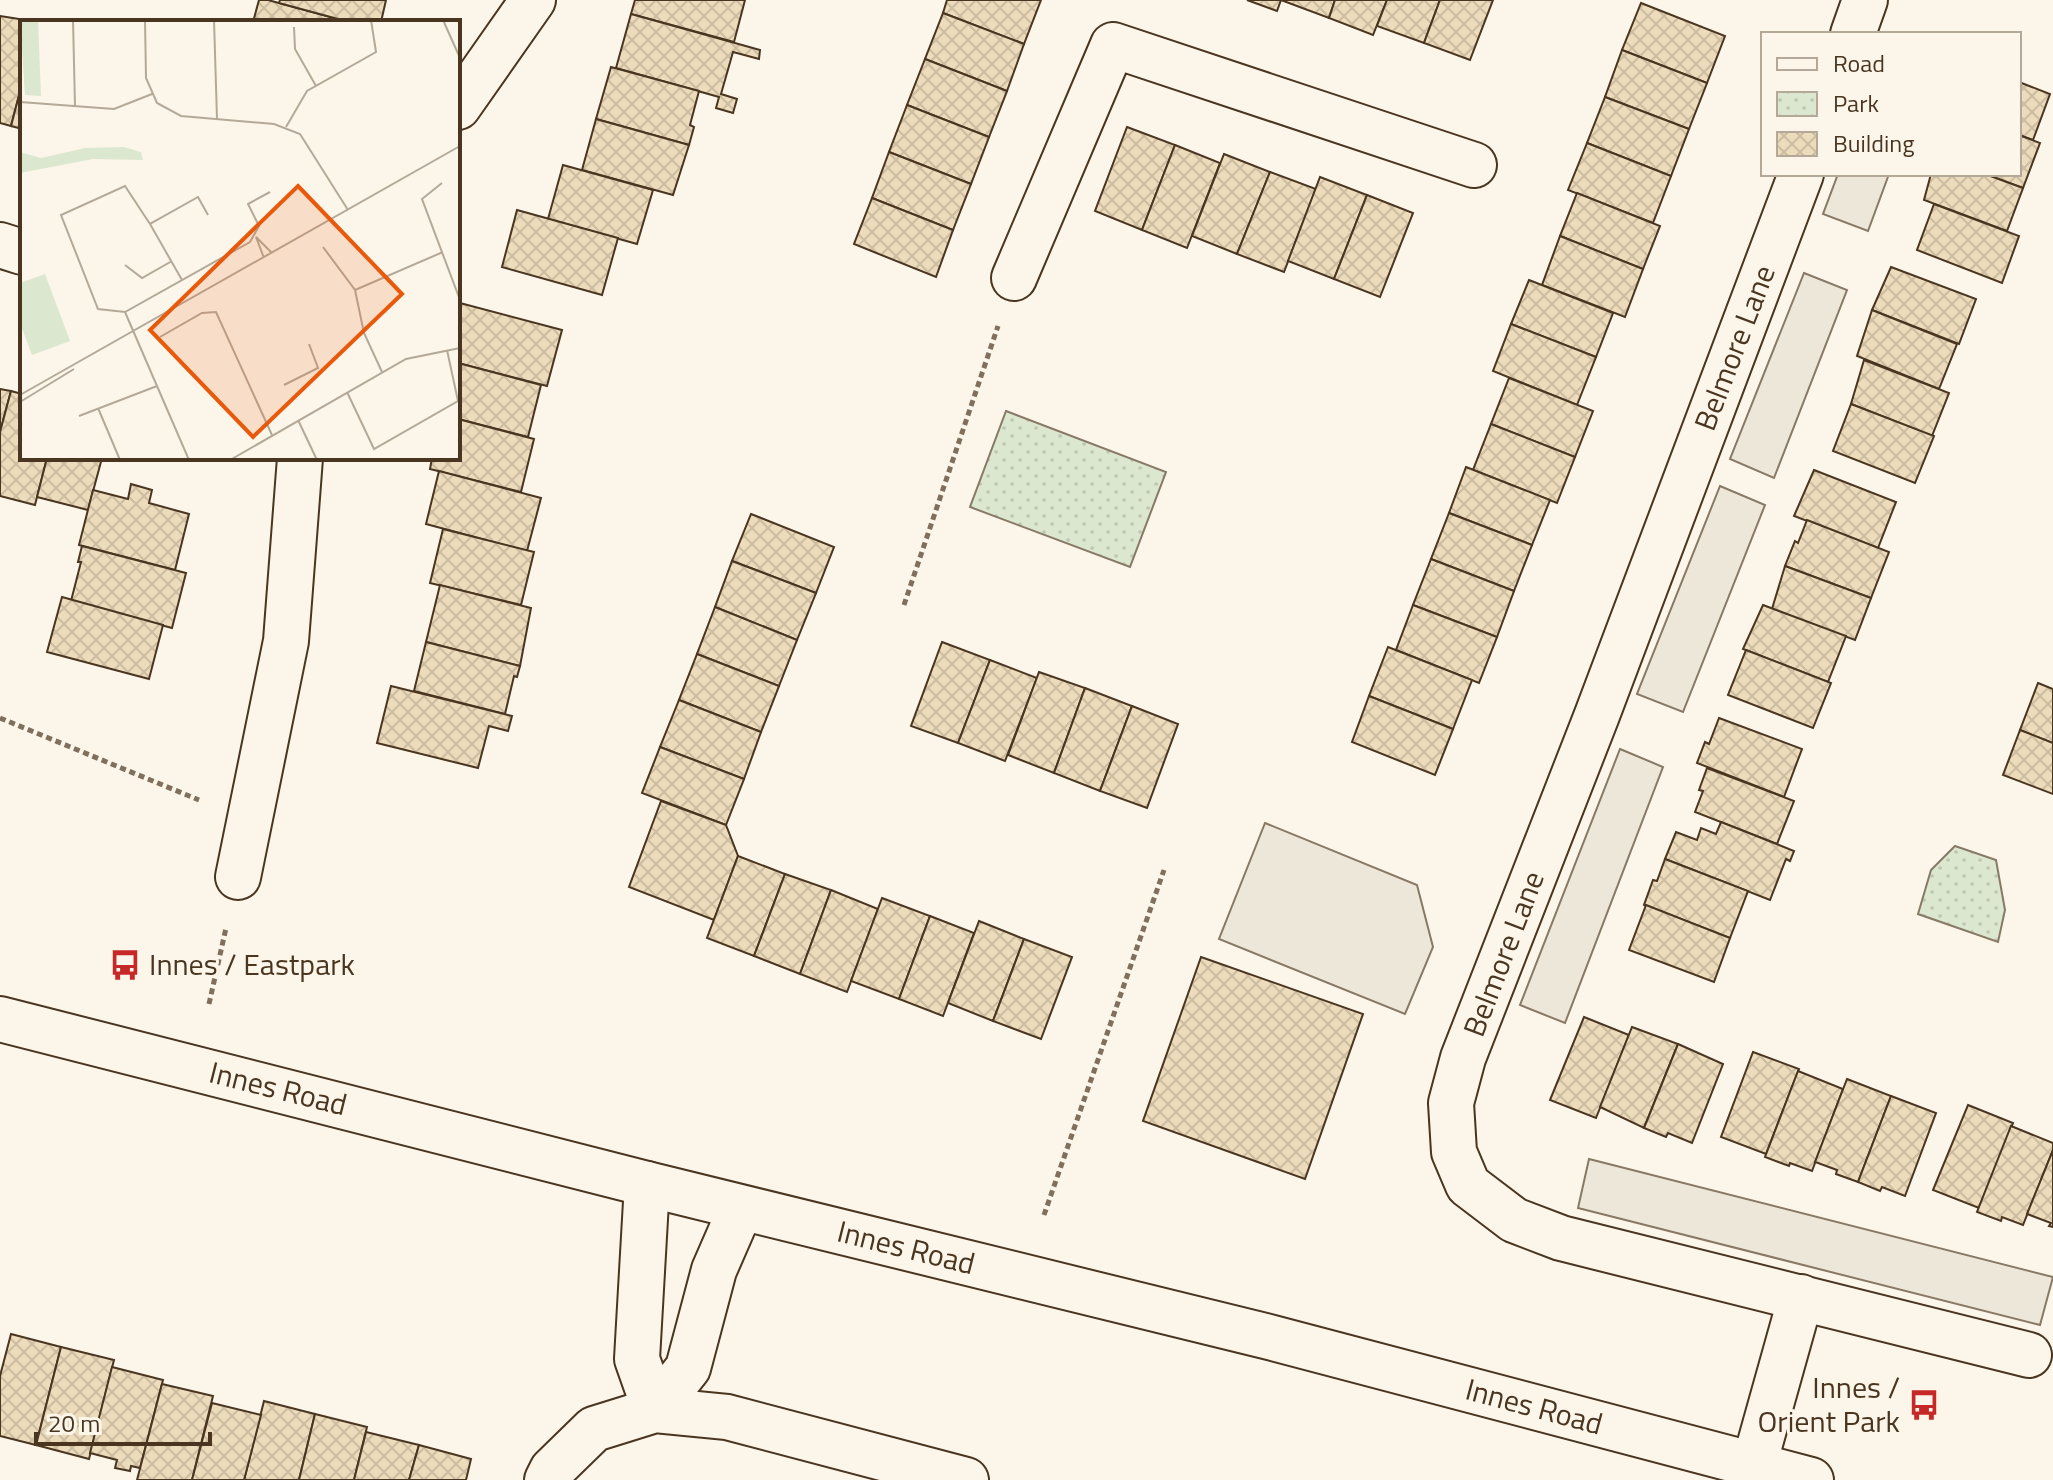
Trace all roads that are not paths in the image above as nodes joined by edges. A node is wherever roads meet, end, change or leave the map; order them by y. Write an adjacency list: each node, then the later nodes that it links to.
1 (533, 0): 4 (street)
2 (1865, 0): 3 (street)
3 (1854, 32)
4 (460, 104)
5 (1474, 165): 9 (street)
6 (1800, 176): 15 (street, Belmore Lane)
7 (0, 245): 8 (street)
8 (20, 251)
9 (1014, 278)
10 (300, 460): 11 (street)
11 (238, 877)
12 (0, 1019): 13 (street, Innes Road)
13 (647, 1184): 14 (street, Innes Road); 17 (street)
14 (741, 1208): 17 (street); 18 (street, Innes Road)
15 (1801, 1297): 16 (street, Belmore Lane); 18 (street)
16 (2029, 1355)
17 (655, 1410): 19 (street); 20 (street)
18 (1754, 1465): 21 (street, Innes Road)
19 (547, 1480)
20 (966, 1480)
21 (1811, 1480)

